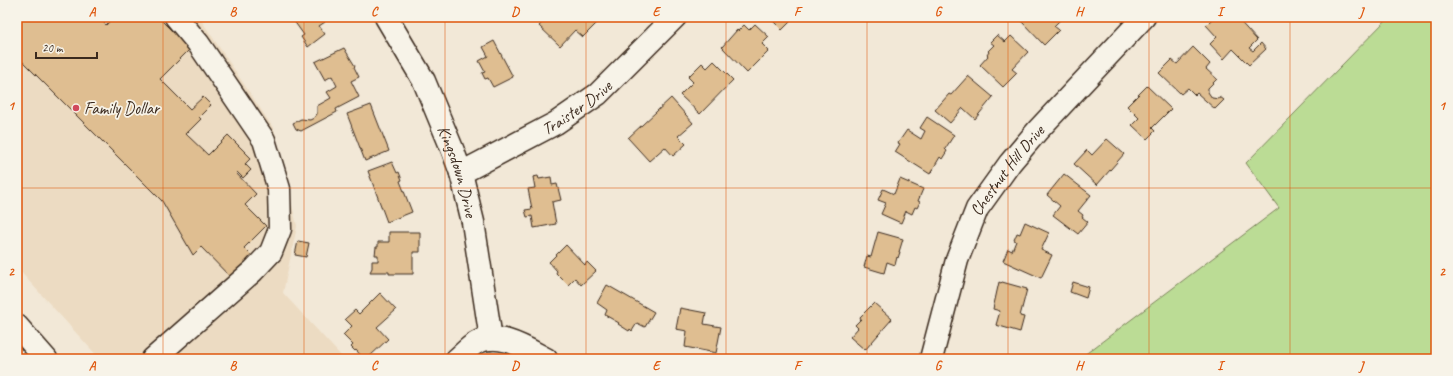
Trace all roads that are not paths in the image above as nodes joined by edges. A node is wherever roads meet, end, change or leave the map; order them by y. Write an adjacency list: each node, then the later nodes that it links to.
1 (176, 17): 8 (street)
2 (386, 17): 5 (street, Kingsdown Drive)
3 (674, 17): 5 (street, Traister Drive)
4 (1144, 17): 12 (street, Chestnut Hill Drive)
5 (460, 173): 7 (street, Kingsdown Drive)
6 (17, 326): 9 (street)
7 (491, 339): 10 (street); 11 (street)
8 (163, 356)
9 (39, 357)
10 (457, 359)
11 (546, 359)
12 (931, 359)

